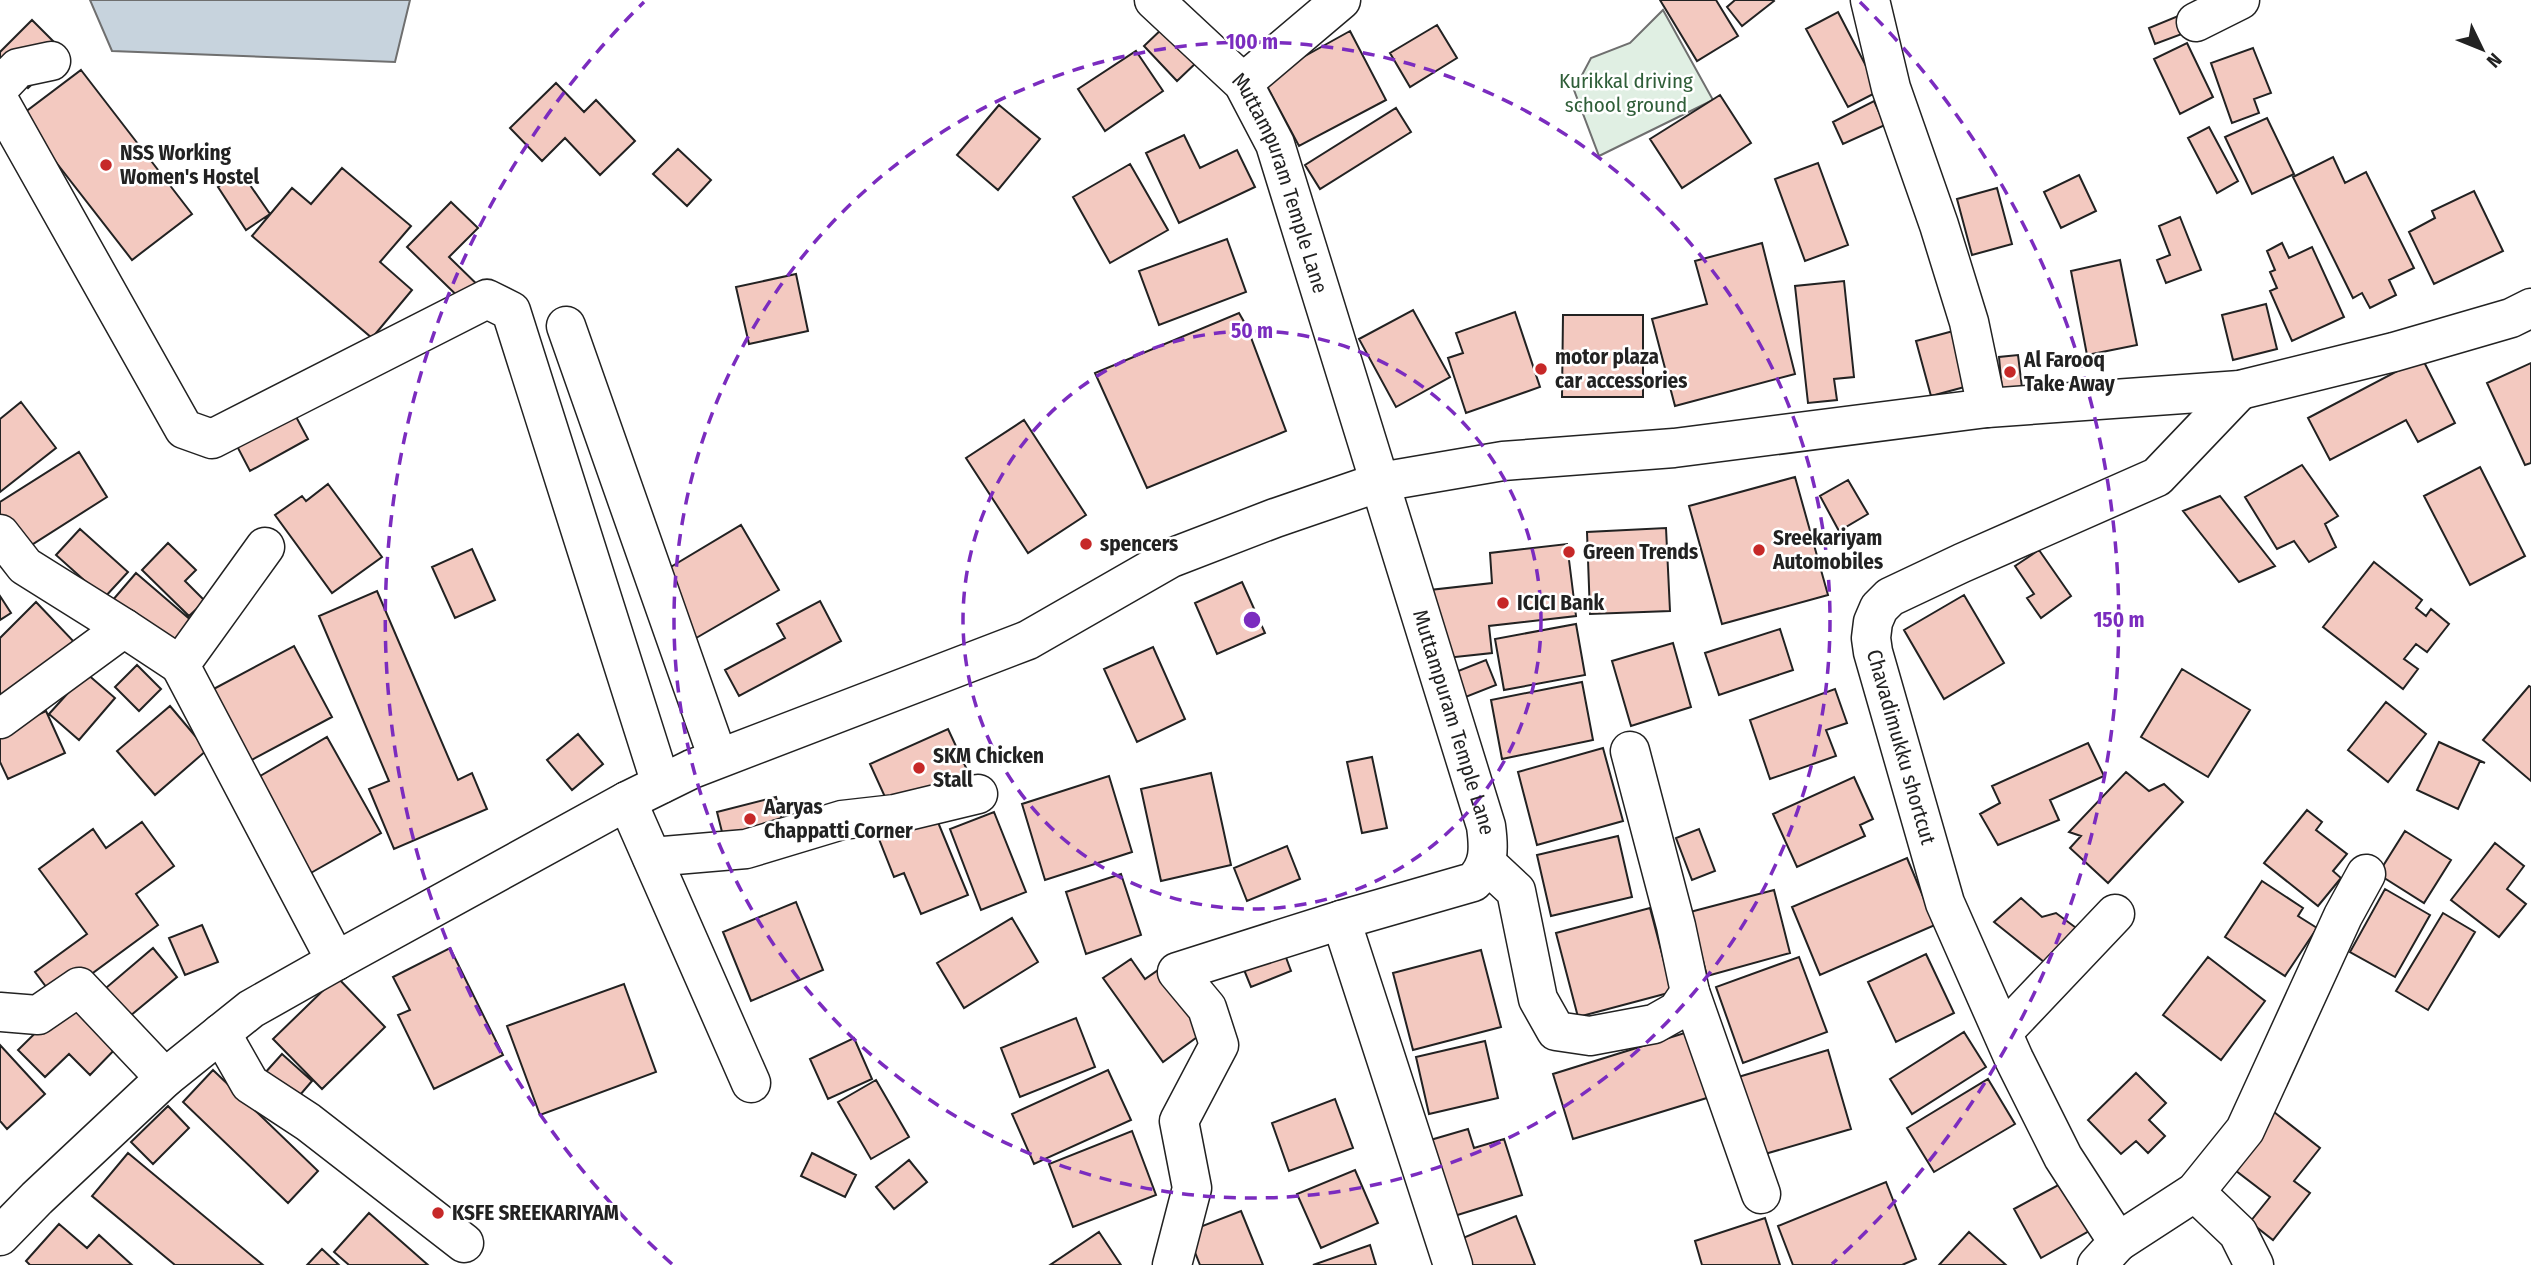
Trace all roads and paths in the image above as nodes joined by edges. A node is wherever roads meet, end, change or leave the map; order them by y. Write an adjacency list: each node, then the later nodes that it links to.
1 (1154, 0): 7 (street, Muttampuram Temple Lane)
2 (1341, 0): 7 (street)
3 (1870, 0): 13 (street)
4 (2240, 0): 5 (street)
5 (2196, 22)
6 (51, 61): 8 (street)
7 (1243, 83): 14 (street, Muttampuram Temple Lane)
8 (0, 87)
9 (0, 102): 22 (street)
10 (2531, 308): 12 (street)
11 (566, 326): 21 (street)
12 (2240, 390): 13 (street); 33 (street, Chavadimukku shortcut)
13 (1987, 408): 14 (street)
14 (1380, 482): 21 (street); 26 (street, Muttampuram Temple Lane)
15 (0, 534): 17 (street)
16 (265, 547): 18 (street)
17 (124, 628): 18 (street); 19 (street)
18 (180, 665): 30 (street)
19 (0, 719)
20 (1630, 751): 31 (street)
21 (718, 758): 22 (street)
22 (661, 784): 24 (street)
23 (978, 794): 25 (street)
24 (627, 801): 25 (street); 30 (street)
25 (652, 857): 36 (street)
26 (1486, 863): 29 (street, Muttampuram Temple Lane); 31 (street)
27 (2366, 874): 37 (street)
28 (2115, 914): 33 (street)
29 (1341, 920): 42 (street, Muttampuram Temple Lane); 43 (street)
30 (336, 961): 34 (street)
31 (1690, 992): 38 (street)
32 (0, 1012): 35 (street)
33 (2003, 1032): 41 (street, Chavadimukku shortcut)
34 (221, 1033): 35 (street); 40 (street)
35 (165, 1078): 39 (street)
36 (751, 1083)
37 (2195, 1192): 41 (street); 44 (street)
38 (1761, 1194)
39 (0, 1236)
40 (464, 1243)
41 (2107, 1253)
42 (1172, 1265)
43 (1453, 1265)
44 (2253, 1265)

